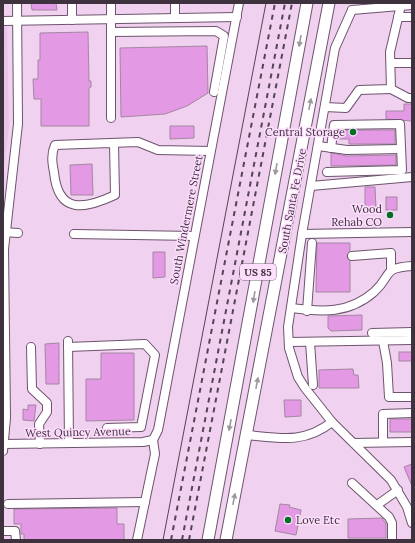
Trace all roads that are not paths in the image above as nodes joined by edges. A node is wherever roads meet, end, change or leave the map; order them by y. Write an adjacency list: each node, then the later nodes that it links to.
1 (17, 3): 18 (street)
2 (72, 3): 16 (street)
3 (111, 3): 15 (street)
4 (175, 3): 14 (street)
5 (239, 3): 12 (street, South Windermere Street)
6 (307, 3): 76 (highway, South Santa Fe Drive / US 85, one-way to 76)
7 (329, 3): 59 (highway, South Santa Fe Drive / US 85, one-way to 7)
8 (401, 5): 9 (street); 10 (street); 11 (street)
9 (412, 5)
10 (350, 7): 25 (street)
11 (398, 16): 13 (street); 20 (street)
12 (236, 17): 14 (street); 31 (street, South Windermere Street)
13 (412, 17)
14 (175, 18): 15 (street)
15 (111, 19): 16 (street); 19 (street)
16 (72, 20): 18 (street)
17 (3, 21): 18 (street)
18 (17, 21): 35 (street)
19 (111, 32): 23 (street); 26 (street)
20 (391, 63): 21 (street); 22 (street)
21 (412, 63)
22 (391, 89): 24 (street); 25 (street)
23 (214, 92)
24 (412, 98)
25 (325, 107): 28 (street)
26 (111, 118)
27 (114, 143): 27 (street); 31 (street)
28 (318, 146): 29 (street); 34 (street)
29 (330, 148): 30 (street); 30 (street)
30 (400, 149): 32 (street)
31 (210, 151): 40 (street, South Windermere Street)
32 (327, 172)
33 (412, 177): 34 (street)
34 (311, 186): 39 (street)
35 (4, 232): 36 (street); 66 (street)
36 (18, 232)
37 (412, 232): 39 (street)
38 (74, 234): 40 (street)
39 (302, 234): 45 (street)
40 (194, 236): 60 (street, South Windermere Street)
41 (312, 244): 46 (street)
42 (352, 256): 44 (street)
43 (412, 266): 44 (street)
44 (391, 269): 46 (street)
45 (291, 308): 46 (street); 51 (street)
46 (307, 311)
47 (372, 332): 48 (street)
48 (412, 332)
49 (412, 340): 50 (street)
50 (383, 341): 52 (street); 55 (street)
51 (288, 342): 52 (street); 57 (street)
52 (310, 342): 54 (street)
53 (31, 348): 65 (street)
54 (313, 385)
55 (411, 397)
56 (412, 413): 62 (street)
57 (332, 422): 59 (street); 61 (street)
58 (107, 428): 64 (street)
59 (247, 436): 77 (highway, South Santa Fe Drive / US 85, one-way to 59)
60 (153, 440): 64 (street, West Quincy Avenue); 69 (street)
61 (354, 442): 62 (street); 68 (street)
62 (383, 442): 63 (street)
63 (412, 442)
64 (69, 443): 65 (street, West Quincy Avenue)
65 (40, 444): 66 (street, West Quincy Avenue)
66 (3, 446)
67 (352, 483): 71 (street)
68 (398, 490): 71 (street); 72 (street)
69 (145, 502): 70 (street); 75 (street)
70 (8, 504)
71 (377, 505): 78 (street)
72 (412, 523)
73 (3, 531): 74 (street)
74 (16, 540)
75 (137, 540)
76 (208, 540)
77 (226, 540)
78 (392, 540)

